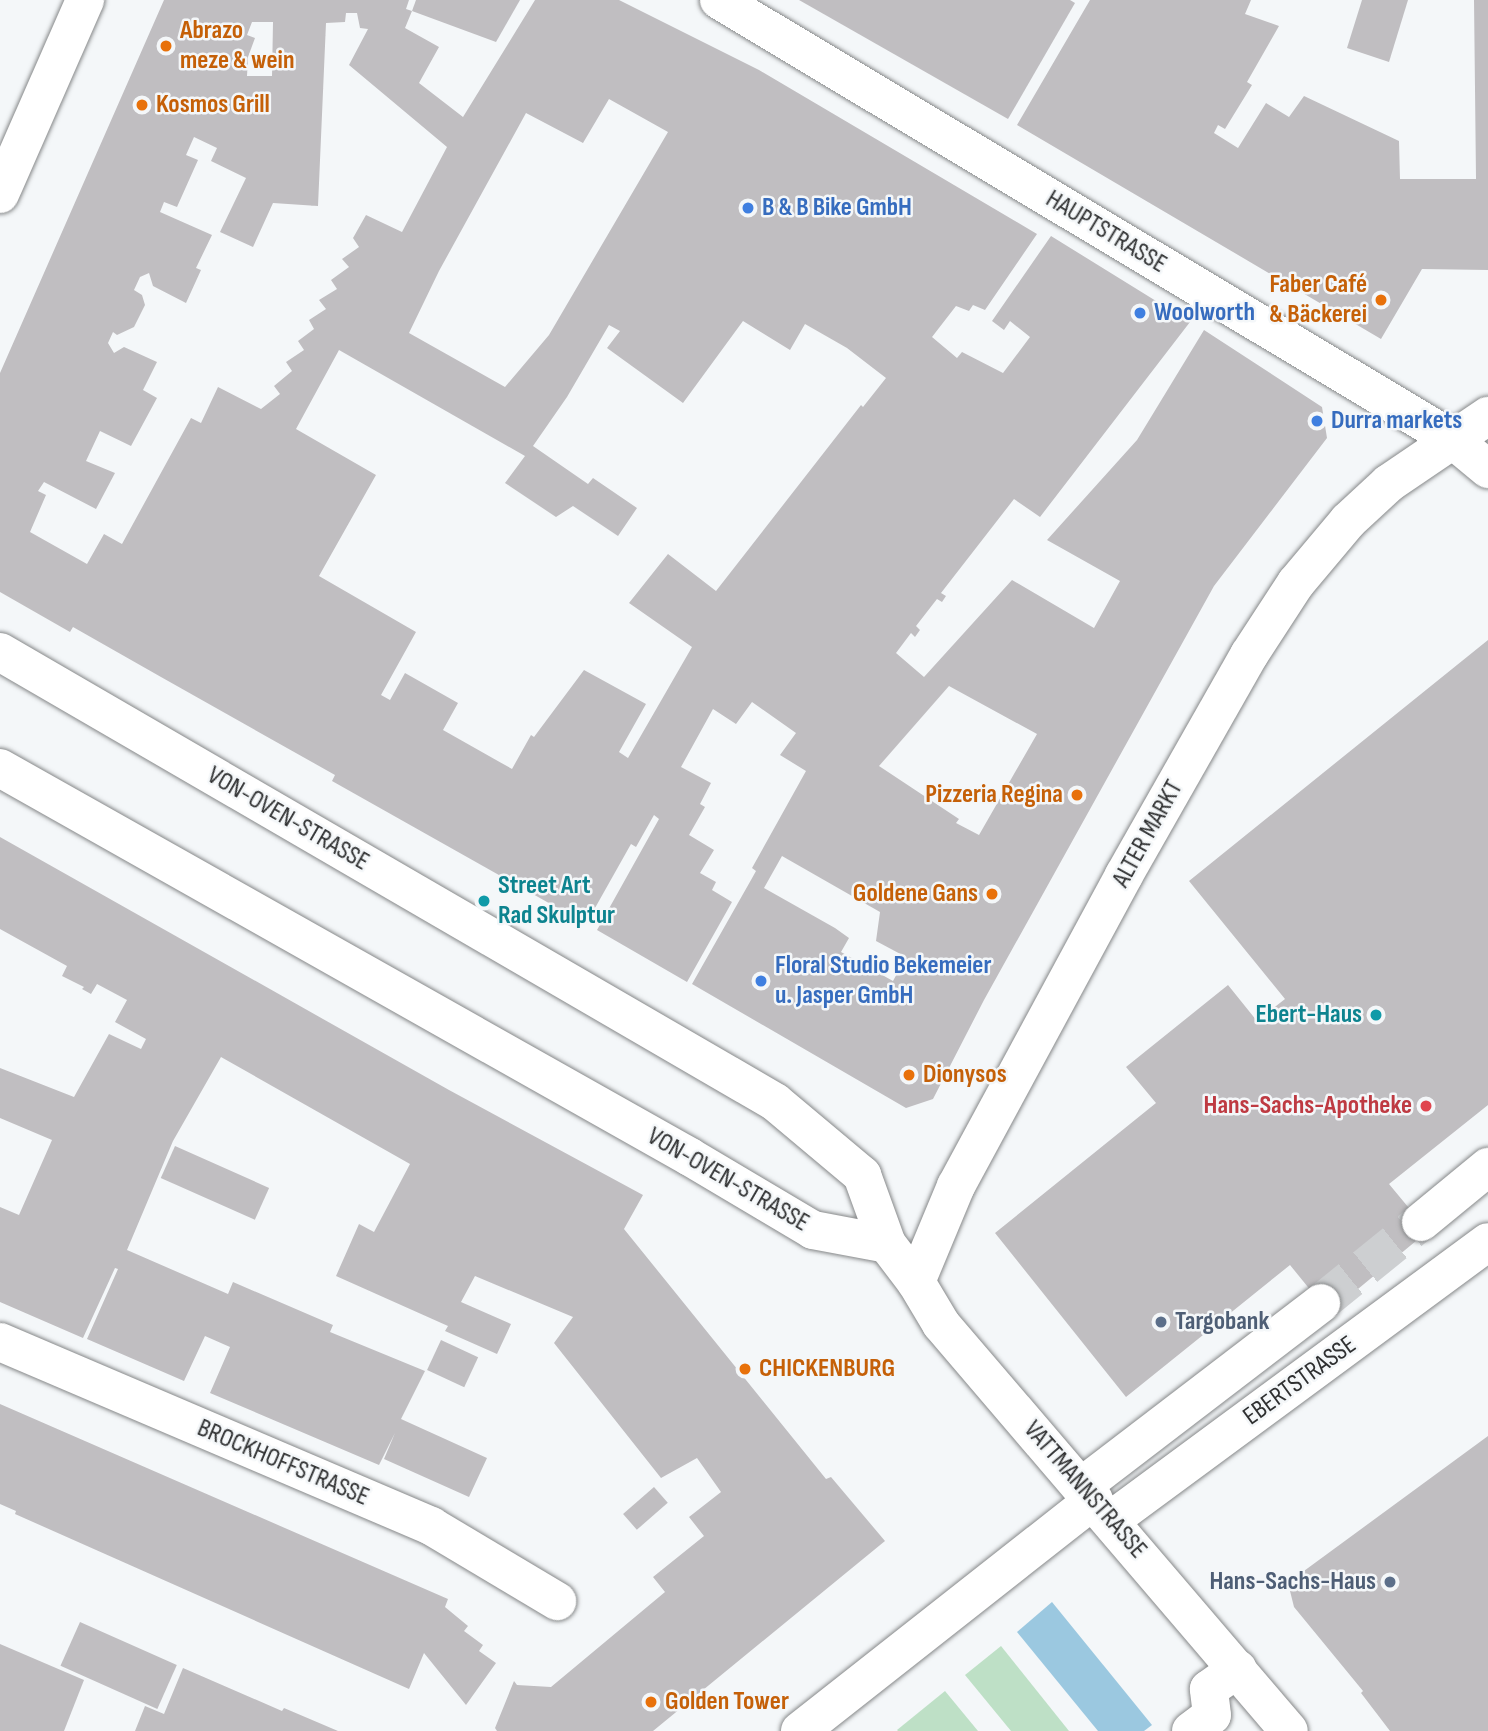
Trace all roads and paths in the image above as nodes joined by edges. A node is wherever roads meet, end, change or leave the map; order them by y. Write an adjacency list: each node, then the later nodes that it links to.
1 (85, 0): 3 (street)
2 (719, 0): 5 (street, HAUPTSTRASSE)
3 (0, 194)
4 (1488, 416): 5 (street, ALTER MARKT)
5 (1452, 439): 6 (street, HAUPTSTRASSE); 13 (street, ALTER MARKT)
6 (1488, 469)
7 (0, 652): 12 (street, VON-OVEN-STRASSE)
8 (0, 768): 12 (street, VON-OVEN-STRASSE)
9 (1488, 1167): 10 (street)
10 (1421, 1222)
11 (1488, 1242): 16 (street, EBERTSTRASSE)
12 (887, 1244): 13 (street, VATTMANNSTRASSE)
13 (916, 1282): 16 (street, VATTMANNSTRASSE)
14 (1321, 1303): 16 (street, EBERTSTRASSE)
15 (0, 1342): 17 (street, BROCKHOFFSTRASSE)
16 (1096, 1502): 18 (street, VATTMANNSTRASSE); 19 (street, EBERTSTRASSE)
17 (557, 1601)
18 (1238, 1669): 20 (street); 21 (street, VATTMANNSTRASSE)
19 (800, 1731)
20 (1191, 1731)
21 (1289, 1731)

